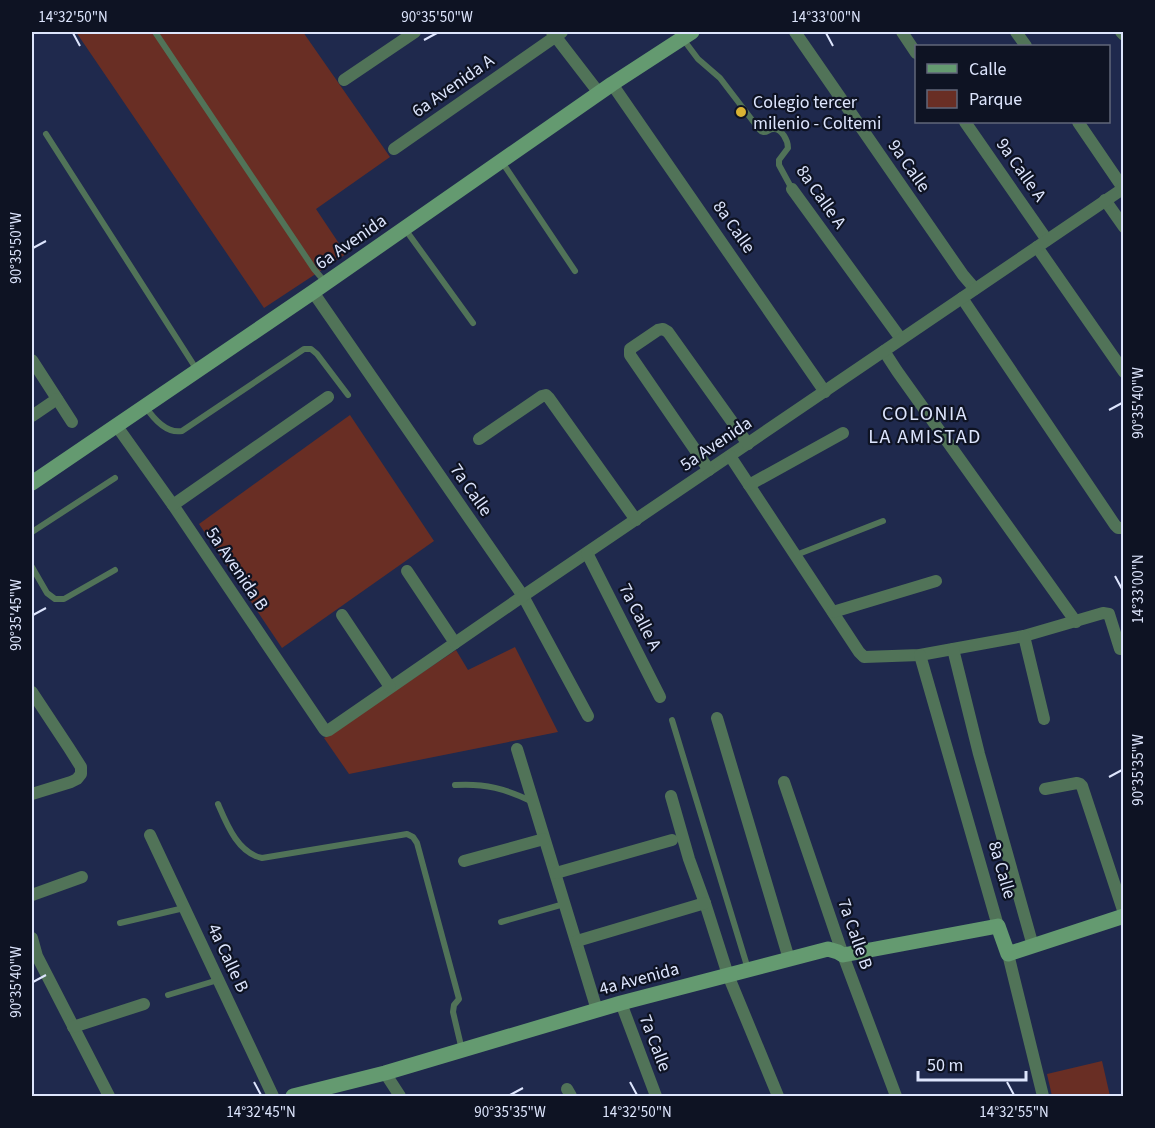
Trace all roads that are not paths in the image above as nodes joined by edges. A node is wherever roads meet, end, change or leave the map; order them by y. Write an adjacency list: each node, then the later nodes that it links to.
1 (155, 32): 24 (lane)
2 (415, 32): 10 (street)
3 (795, 32): 25 (street, 9a Calle)
4 (902, 32): 9 (street)
5 (1016, 32): 8 (street)
6 (557, 33): 11 (street, 8a Calle); 15 (street, 6a Avenida A)
7 (687, 35): 11 (street, 6a Avenida); 18 (lane, 8a Calle A)
8 (1025, 45)
9 (915, 51)
10 (344, 80)
11 (605, 89): 16 (street, 6a Avenida); 33 (street, 8a Calle)
12 (965, 123): 22 (street, 9a Calle A)
13 (1079, 123): 17 (street)
14 (46, 134): 31 (lane)
15 (394, 149)
16 (502, 162): 21 (street, 6a Avenida); 23 (lane)
17 (1123, 188): 19 (street, 5a Avenida)
18 (792, 189): 28 (street, 8a Calle A)
19 (1105, 200): 20 (street); 22 (street, 5a Avenida)
20 (1124, 227)
21 (405, 228): 24 (street, 6a Avenida); 27 (lane)
22 (1042, 243): 25 (street, 5a Avenida); 32 (street, 9a Calle A)
23 (575, 271)
24 (319, 287): 31 (street, 6a Avenida); 60 (street, 7a Calle)
25 (975, 289): 26 (street, 5a Avenida)
26 (962, 298): 28 (street, 5a Avenida); 52 (street)
27 (474, 324)
28 (901, 339): 29 (street, 5a Avenida)
29 (885, 351): 33 (street, 5a Avenida); 63 (street)
30 (32, 360): 36 (street)
31 (197, 370): 37 (street, 6a Avenida)
32 (1124, 372)
33 (825, 392): 43 (street, 5a Avenida)
34 (348, 395): 37 (lane)
35 (328, 397): 49 (street)
36 (57, 399): 38 (street); 39 (street)
37 (145, 406): 40 (street, 6a Avenida)
38 (32, 416)
39 (72, 422)
40 (116, 425): 47 (street, 6a Avenida); 49 (street, 5a Avenida B)
41 (843, 432): 48 (street)
42 (479, 439): 50 (street)
43 (748, 444): 44 (street, 5a Avenida); 45 (street)
44 (730, 456): 45 (street, 5a Avenida); 48 (street)
45 (710, 470): 50 (street, 5a Avenida)
46 (116, 478): 53 (lane)
47 (32, 483)
48 (749, 485): 55 (street)
49 (173, 505): 76 (street, 5a Avenida B)
50 (636, 520): 54 (street, 5a Avenida)
51 (883, 521): 55 (lane)
52 (1123, 528)
53 (32, 532)
54 (587, 553): 60 (street, 5a Avenida); 71 (street, 7a Calle A)
55 (795, 556): 61 (street)
56 (32, 567): 57 (lane)
57 (115, 570)
58 (407, 571): 65 (street)
59 (936, 581): 61 (street)
60 (523, 596): 65 (street, 5a Avenida); 72 (street, 7a Calle)
61 (833, 612): 68 (street)
62 (342, 615): 69 (street)
63 (1076, 622): 64 (street); 67 (street)
64 (1024, 636): 66 (street); 74 (street)
65 (454, 644): 69 (street, 5a Avenida)
66 (952, 649): 68 (street); 101 (street)
67 (1120, 649)
68 (920, 655): 98 (street, 8a Calle)
69 (390, 687): 76 (street, 5a Avenida)
70 (32, 692): 81 (street)
71 (660, 697)
72 (588, 716)
73 (717, 718): 104 (street)
74 (1044, 719)
75 (672, 720): 105 (lane)
76 (329, 730)
77 (517, 749): 83 (street)
78 (784, 782): 103 (street, 7a Calle B)
79 (455, 785): 83 (lane)
80 (1045, 789): 95 (street)
81 (32, 794)
82 (671, 796): 92 (street)
83 (533, 802): 86 (street)
84 (218, 804): 113 (lane)
85 (150, 835): 94 (street, 4a Calle B)
86 (544, 839): 88 (street); 89 (street)
87 (672, 840): 89 (street)
88 (464, 861)
89 (556, 873): 93 (street)
90 (82, 877): 91 (street)
91 (32, 895)
92 (705, 903): 100 (street); 106 (street)
93 (565, 904): 96 (lane); 100 (street)
94 (184, 908): 97 (lane); 107 (street, 4a Calle B)
95 (1124, 914): 101 (street)
96 (501, 922)
97 (120, 923)
98 (998, 926): 102 (street, 8a Calle); 103 (street, 4a Avenida)
99 (32, 938): 112 (street)
100 (577, 941): 111 (street)
101 (1033, 946): 102 (street)
102 (1008, 954): 122 (street, 8a Calle)
103 (843, 955): 104 (street, 4a Avenida); 121 (street, 7a Calle B)
104 (789, 959): 105 (street, 4a Avenida)
105 (748, 970): 106 (street, 4a Avenida)
106 (728, 975): 109 (street, 4a Avenida); 120 (street)
107 (219, 980): 108 (lane); 116 (street, 4a Calle B)
108 (168, 995)
109 (621, 1003): 111 (street, 4a Avenida); 119 (street, 7a Calle)
110 (144, 1004): 112 (street)
111 (597, 1010): 113 (street, 4a Avenida)
112 (74, 1027): 115 (street)
113 (462, 1050): 114 (street, 4a Avenida)
114 (386, 1073): 117 (street, 4a Avenida); 118 (street)
115 (109, 1096)
116 (273, 1096)
117 (293, 1096)
118 (400, 1096)
119 (656, 1096)
120 (777, 1096)
121 (896, 1096)
122 (1043, 1096)

